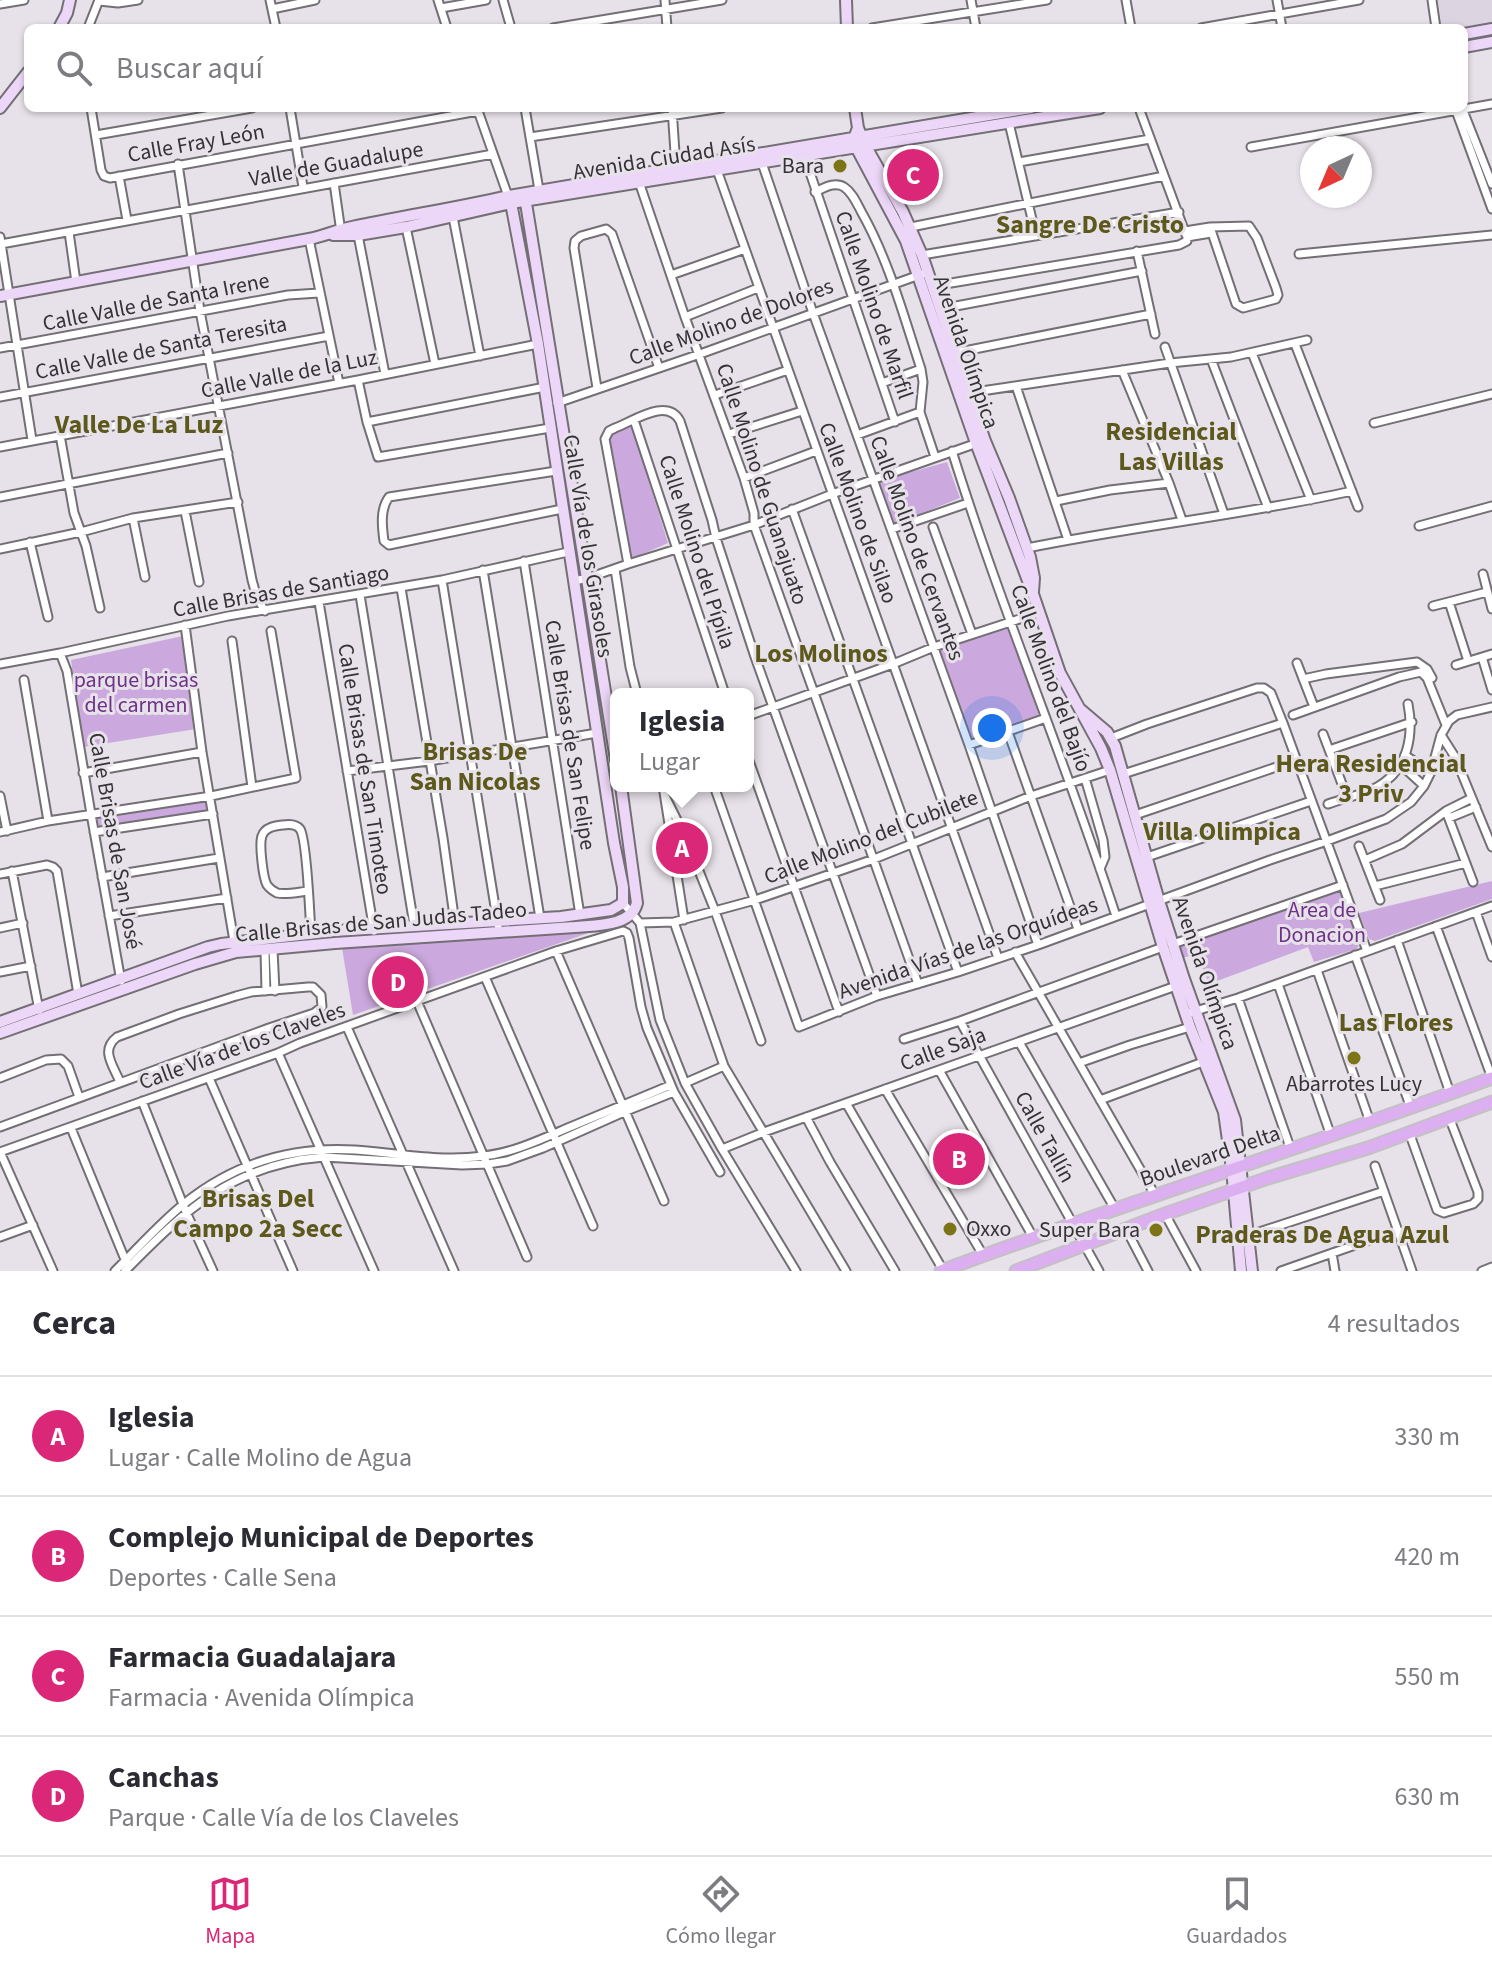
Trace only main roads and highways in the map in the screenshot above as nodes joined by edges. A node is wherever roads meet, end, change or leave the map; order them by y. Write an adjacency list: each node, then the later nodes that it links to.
1 (1492, 1078): 3 (main road, Boulevard Delta)
2 (1491, 1104): 4 (main road, Boulevard Delta)
3 (1386, 1117): 4 (main road); 5 (main road, Boulevard Delta)
4 (1382, 1142): 6 (main road, Boulevard Delta)
5 (943, 1271)
6 (1016, 1271)

